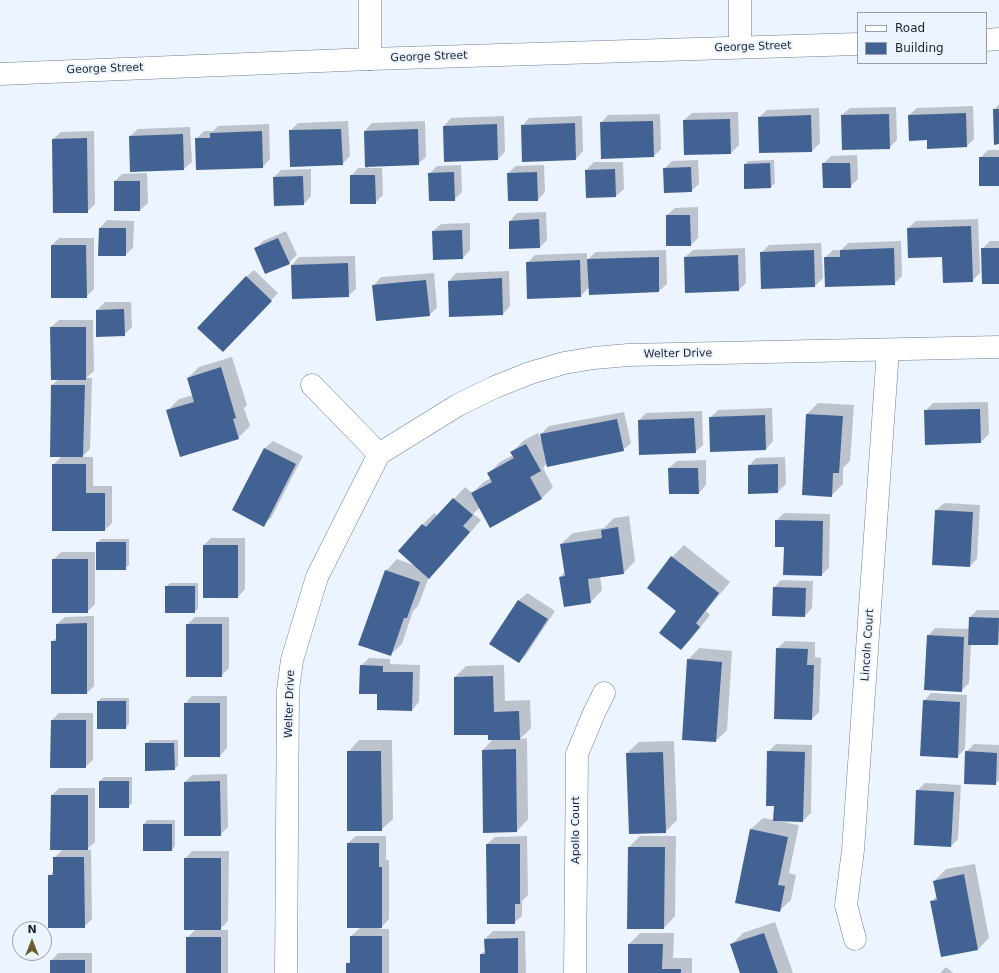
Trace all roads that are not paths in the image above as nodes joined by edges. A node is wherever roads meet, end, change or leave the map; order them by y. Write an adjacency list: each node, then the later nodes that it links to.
1 (370, 0): 7 (street)
2 (740, 0): 6 (street)
3 (999, 39): 4 (street)
4 (987, 40)
5 (857, 44): 6 (street, George Street)
6 (740, 48): 7 (street, George Street)
7 (370, 58): 8 (street, George Street)
8 (0, 74)
9 (999, 347): 10 (street, Welter Drive)
10 (888, 350): 12 (street, Welter Drive); 14 (street, Lincoln Court)
11 (312, 384): 12 (street)
12 (379, 454): 15 (street, Welter Drive)
13 (604, 693): 16 (street, Apollo Court)
14 (854, 940)
15 (286, 973)
16 (575, 973)

